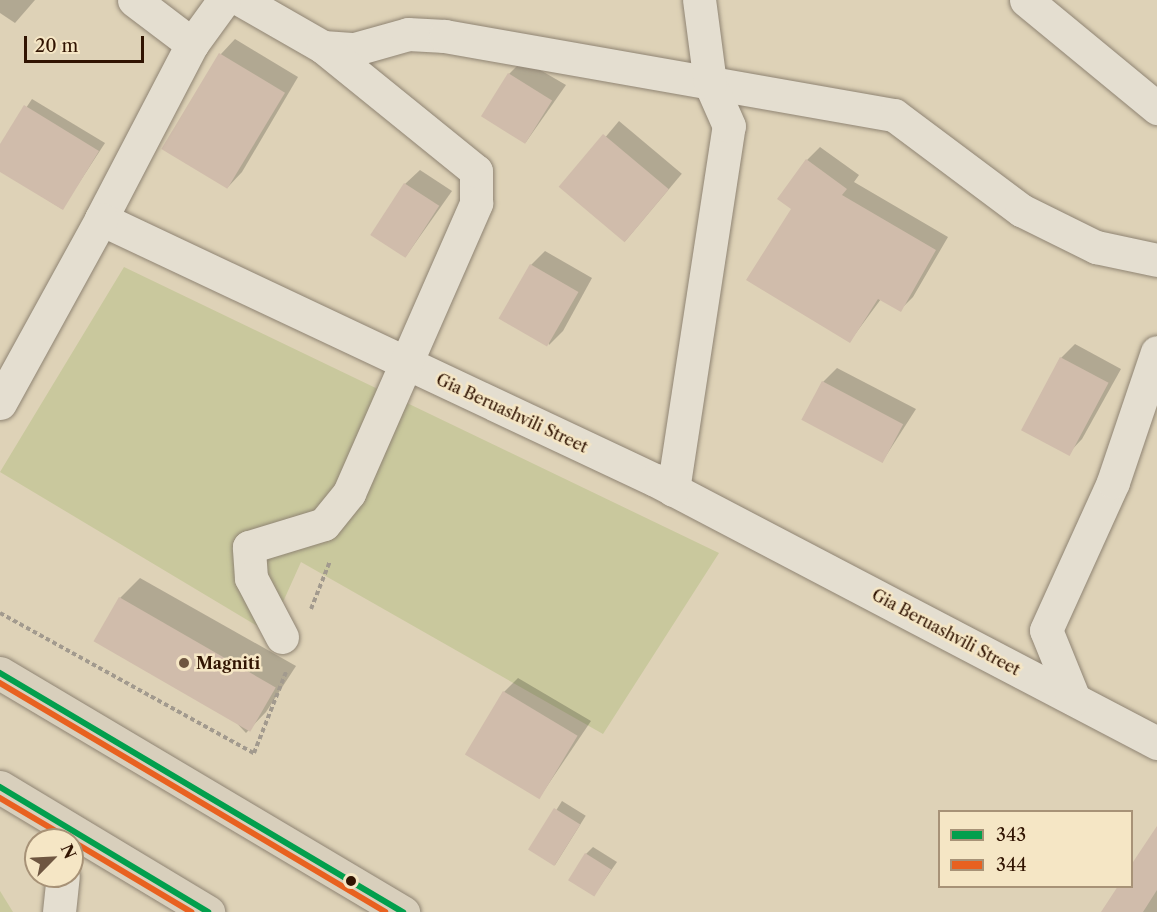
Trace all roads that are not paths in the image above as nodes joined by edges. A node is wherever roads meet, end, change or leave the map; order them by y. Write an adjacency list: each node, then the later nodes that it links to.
1 (134, 0): 6 (street)
2 (224, 0): 6 (street)
3 (242, 0): 7 (street)
4 (699, 0): 8 (street)
5 (1026, 0): 9 (street)
6 (192, 44): 10 (street)
7 (323, 47): 8 (street); 13 (street)
8 (710, 83): 11 (street); 15 (street)
9 (1157, 108)
10 (101, 219): 13 (street, Gia Beruashvili Street); 14 (street)
11 (1157, 260)
12 (1157, 352): 18 (street)
13 (409, 364): 15 (street, Gia Beruashvili Street); 16 (street)
14 (0, 403)
15 (673, 490): 18 (street, Gia Beruashvili Street)
16 (282, 637)
17 (0, 673): 26 (highway)
18 (1074, 699): 19 (street, Gia Beruashvili Street)
19 (1157, 743)
20 (0, 787): 21 (highway)
21 (62, 828)
22 (84, 843): 24 (highway)
23 (62, 888): 25 (street)
24 (186, 907)
25 (59, 912)
26 (404, 912)

